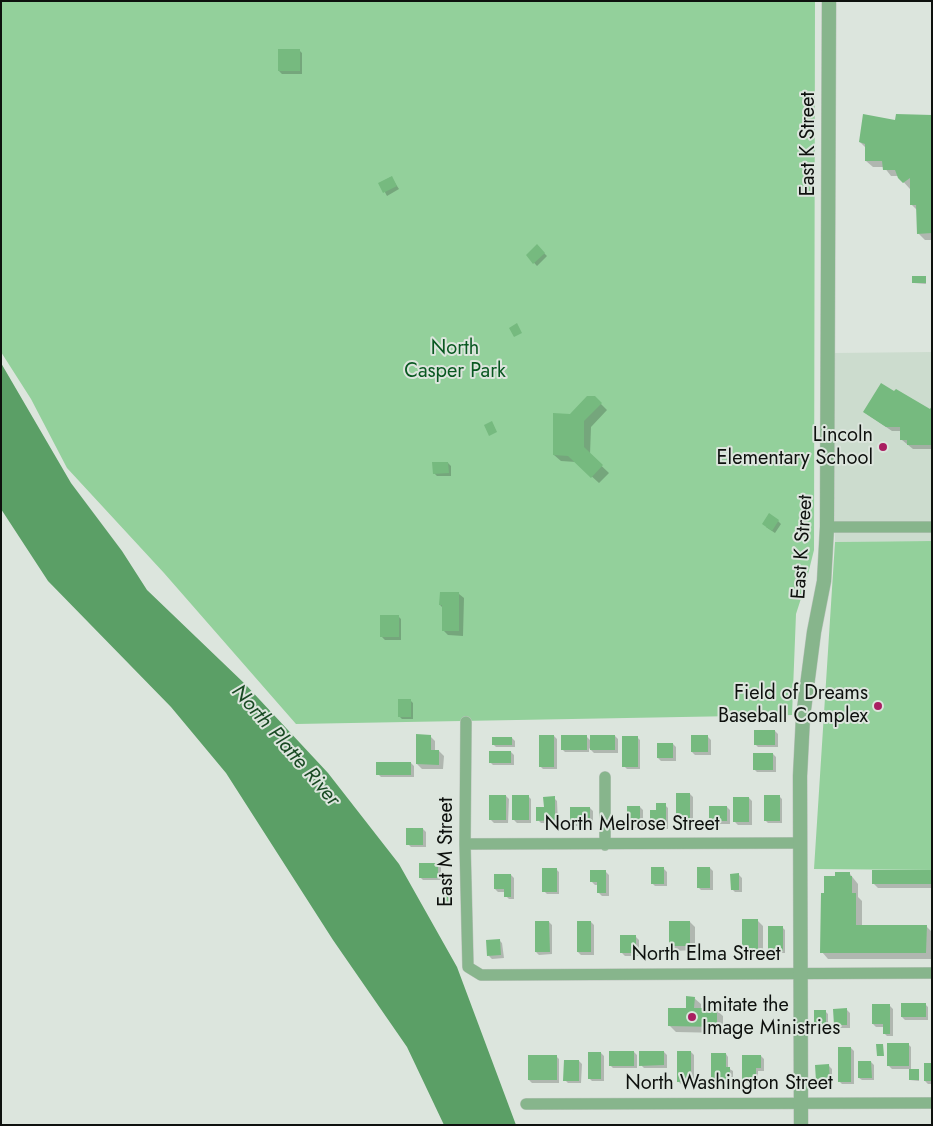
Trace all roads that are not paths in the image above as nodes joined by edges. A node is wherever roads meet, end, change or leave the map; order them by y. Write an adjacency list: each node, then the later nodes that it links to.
1 (829, 1): 3 (street, East K Street)
2 (932, 526): 3 (street)
3 (827, 527): 6 (street, East K Street)
4 (466, 722): 7 (street, East M Street)
5 (606, 777): 8 (street)
6 (800, 843): 8 (street, North Melrose Street); 9 (street, East K Street)
7 (465, 844): 8 (street, North Melrose Street); 11 (street, East M Street)
8 (606, 845)
9 (800, 973): 10 (street, North Elma Street); 11 (street, North Elma Street); 12 (street, East K Street)
10 (932, 973)
11 (481, 975)
12 (800, 1102): 13 (street, North Washington Street); 14 (street, North Washington Street); 15 (street, East K Street)
13 (932, 1103)
14 (526, 1104)
15 (801, 1125)

